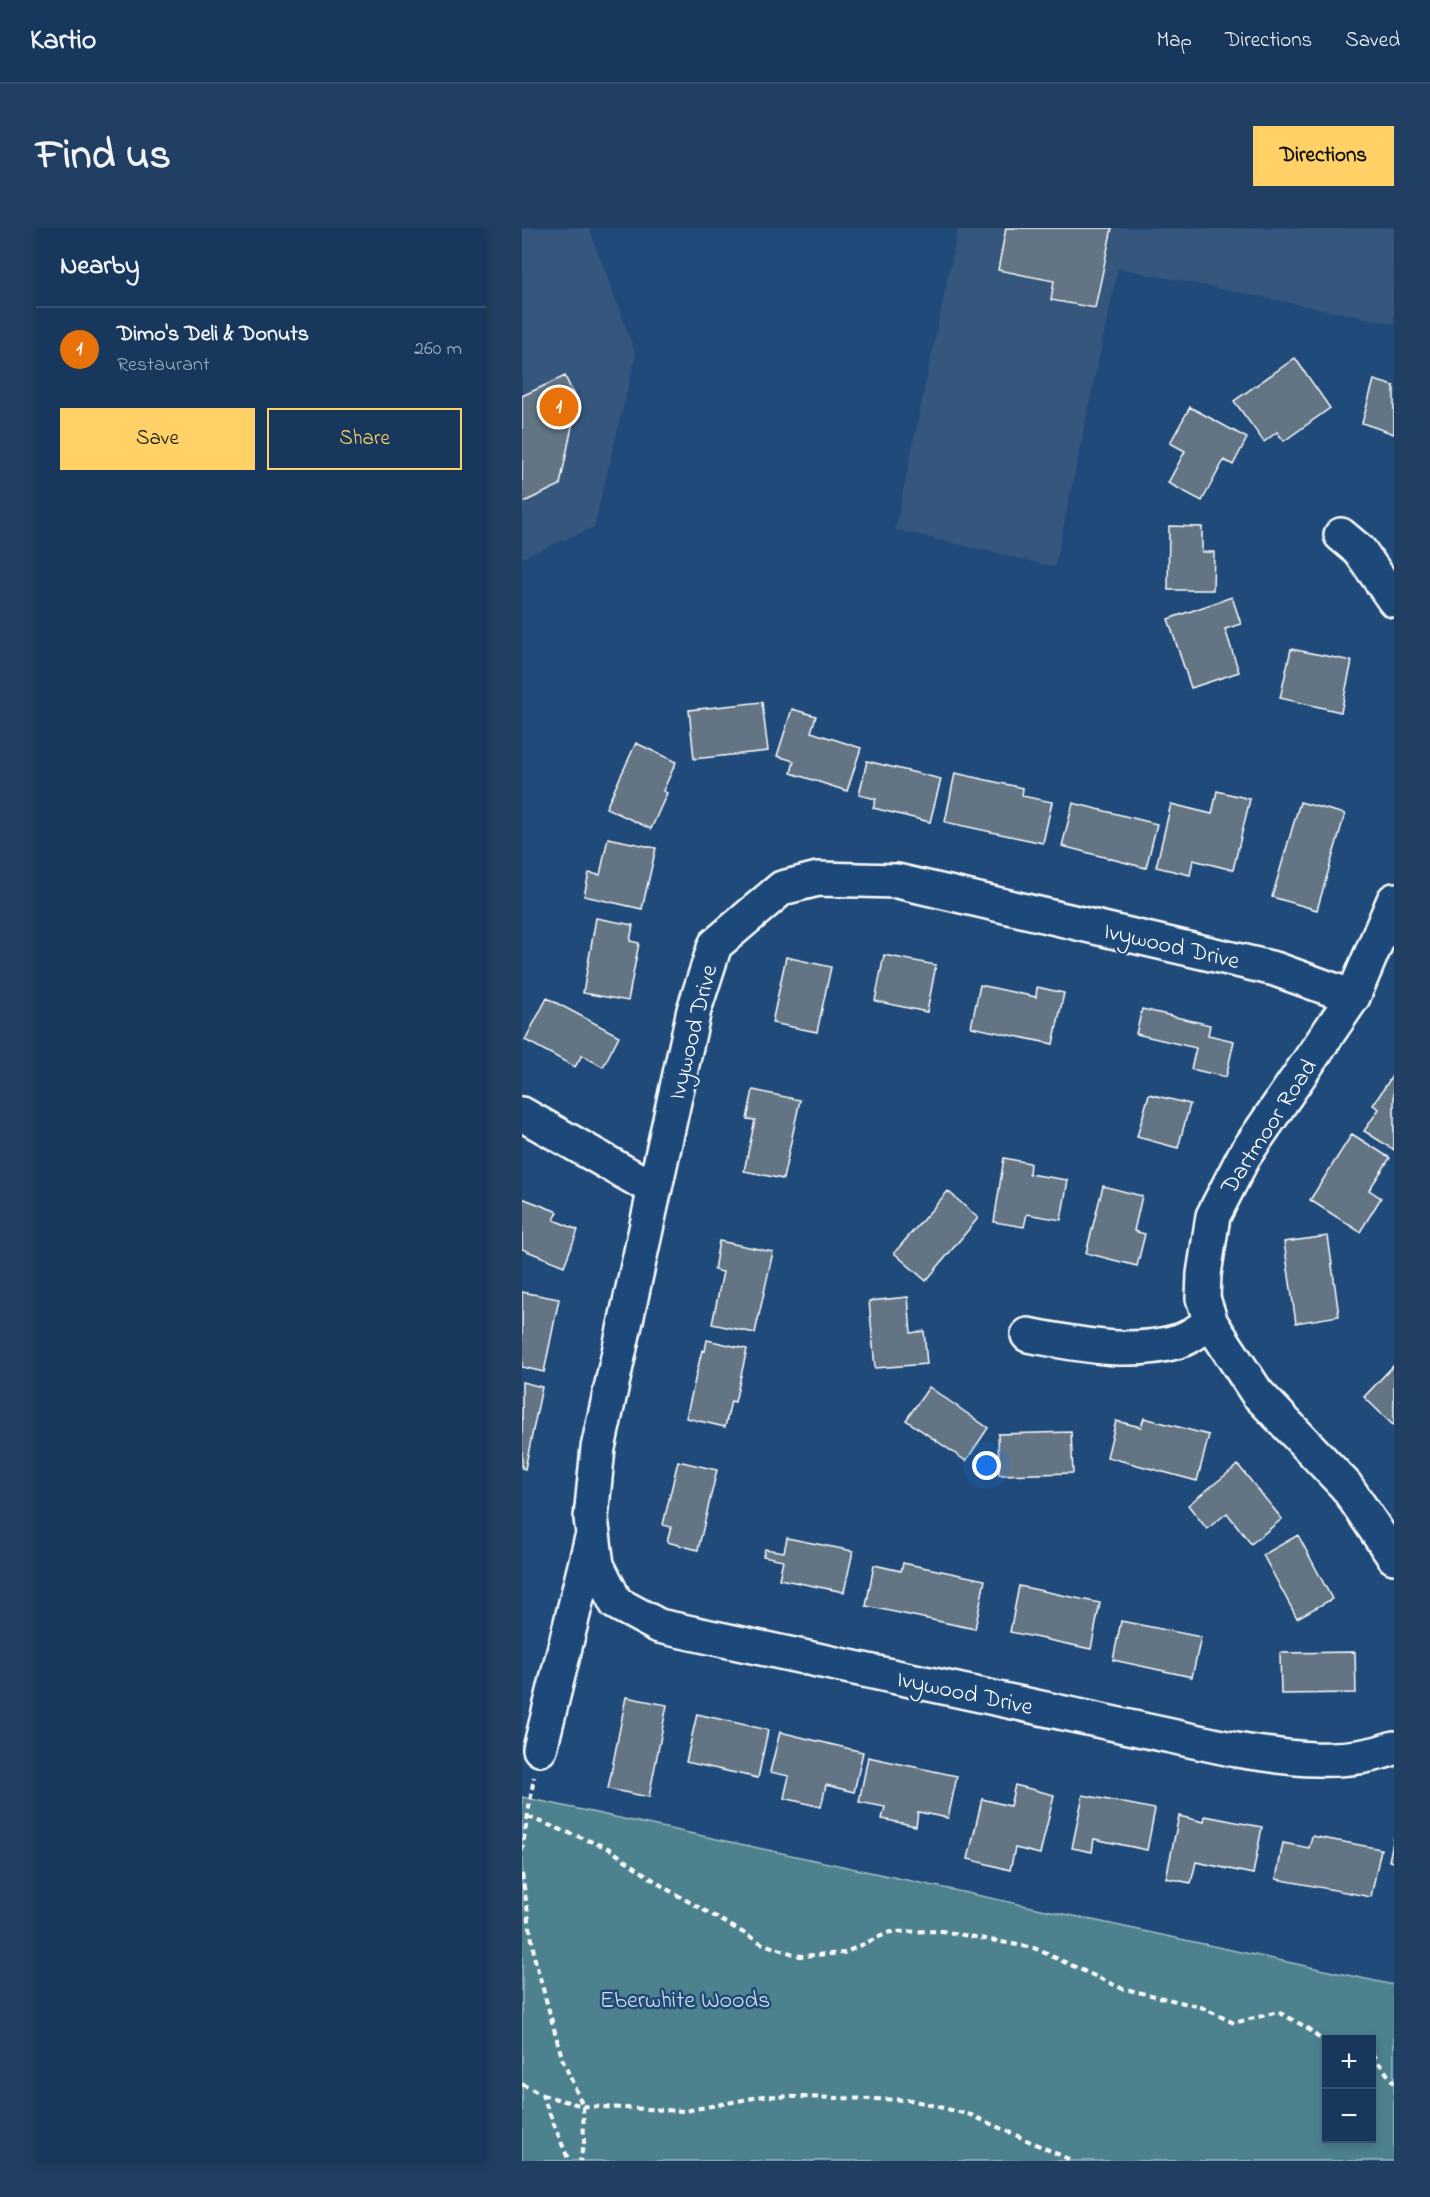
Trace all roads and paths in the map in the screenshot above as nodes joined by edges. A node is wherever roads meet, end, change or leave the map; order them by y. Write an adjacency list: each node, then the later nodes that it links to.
1 (1341, 536): 2 (street)
2 (1394, 600)
3 (1394, 900): 4 (street, Dartmoor Road)
4 (1353, 997): 6 (street, Ivywood Drive); 7 (street, Dartmoor Road)
5 (522, 1114): 6 (street)
6 (654, 1189): 9 (street, Ivywood Drive)
7 (1211, 1323): 8 (street); 10 (street, Dartmoor Road)
8 (1028, 1335)
9 (592, 1533): 11 (street, Ivywood Drive); 12 (street, Ivywood Drive)
10 (1394, 1555)
11 (1394, 1748)
12 (540, 1749)
13 (532, 1788): 14 (path)
14 (528, 1817): 15 (path); 17 (path)
15 (522, 1851)
16 (522, 1874): 22 (path)
17 (1322, 2041)
18 (1376, 2060): 19 (path)
19 (1394, 2083)
20 (522, 2084): 21 (path)
21 (542, 2095): 22 (path); 23 (path)
22 (583, 2106): 24 (path); 25 (path)
23 (568, 2161)
24 (580, 2161)
25 (1073, 2161)

